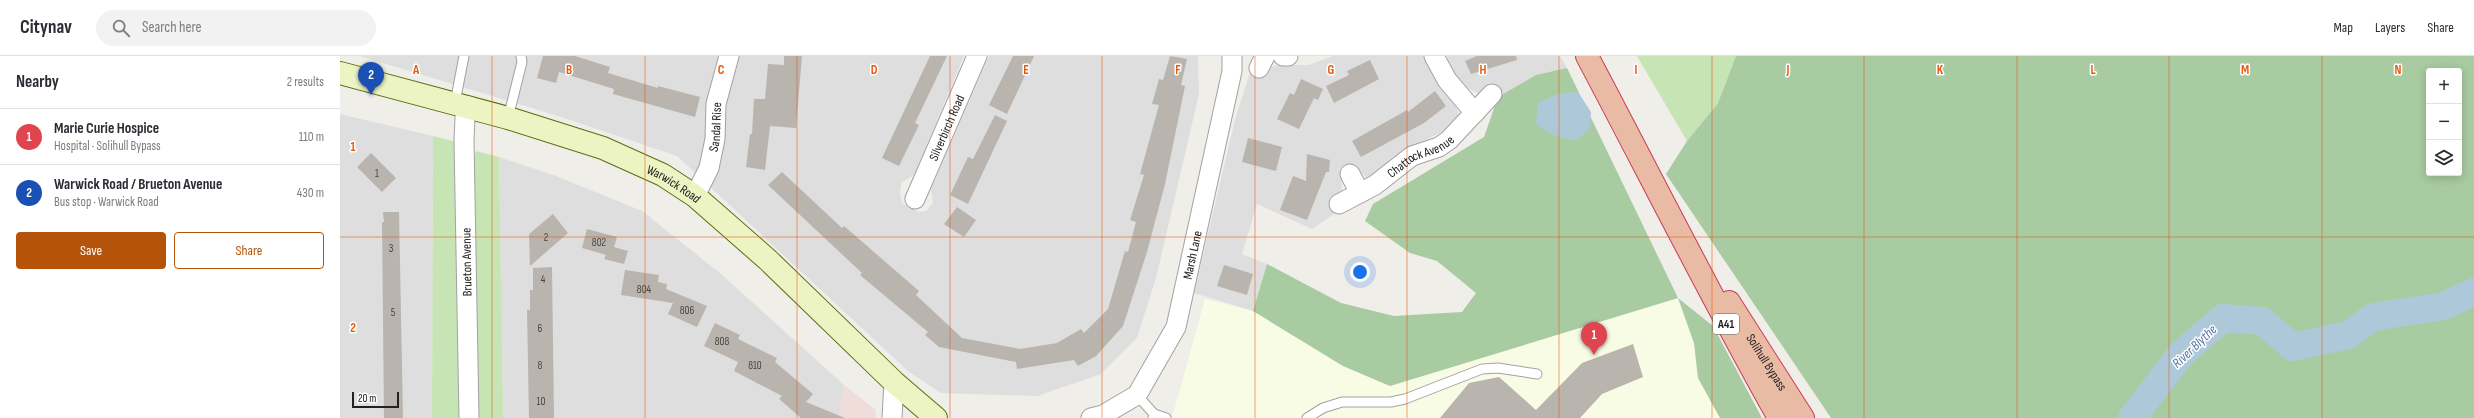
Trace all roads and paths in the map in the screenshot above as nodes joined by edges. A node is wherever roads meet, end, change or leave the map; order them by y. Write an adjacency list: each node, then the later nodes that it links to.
1 (464, 56): 12 (lane)
2 (521, 56): 14 (lane)
3 (729, 56): 17 (street, Sandal Rise)
4 (978, 56): 18 (street, Silverbirch Road)
5 (1232, 56): 23 (street, Marsh Lane)
6 (1283, 56): 7 (street)
7 (1288, 56)
8 (1434, 56): 13 (street)
9 (1587, 56): 20 (highway, Solihull Bypass / A41)
10 (340, 73): 12 (main road, Warwick Road)
11 (1492, 94): 13 (street, Chattock Avenue)
12 (462, 104): 14 (main road, Warwick Road); 25 (street, Brueton Avenue)
13 (1475, 112): 16 (street, Chattock Avenue)
14 (508, 118): 17 (main road, Warwick Road)
15 (1350, 174): 16 (street)
16 (1360, 193): 19 (street, Chattock Avenue)
17 (694, 196): 22 (main road, Warwick Road)
18 (915, 198)
19 (1339, 204)
20 (1678, 227): 31 (highway, Solihull Bypass / A41); 32 (highway, Solihull Bypass / A41)
21 (1537, 374): 30 (lane)
22 (894, 382): 26 (street); 27 (main road, Warwick Road)
23 (1137, 395): 24 (lane); 28 (street, Marsh Lane)
24 (1153, 416): 29 (lane)
25 (469, 418)
26 (892, 418)
27 (936, 418)
28 (1091, 418)
29 (1166, 418)
30 (1307, 418)
31 (1779, 418)
32 (1803, 418)

